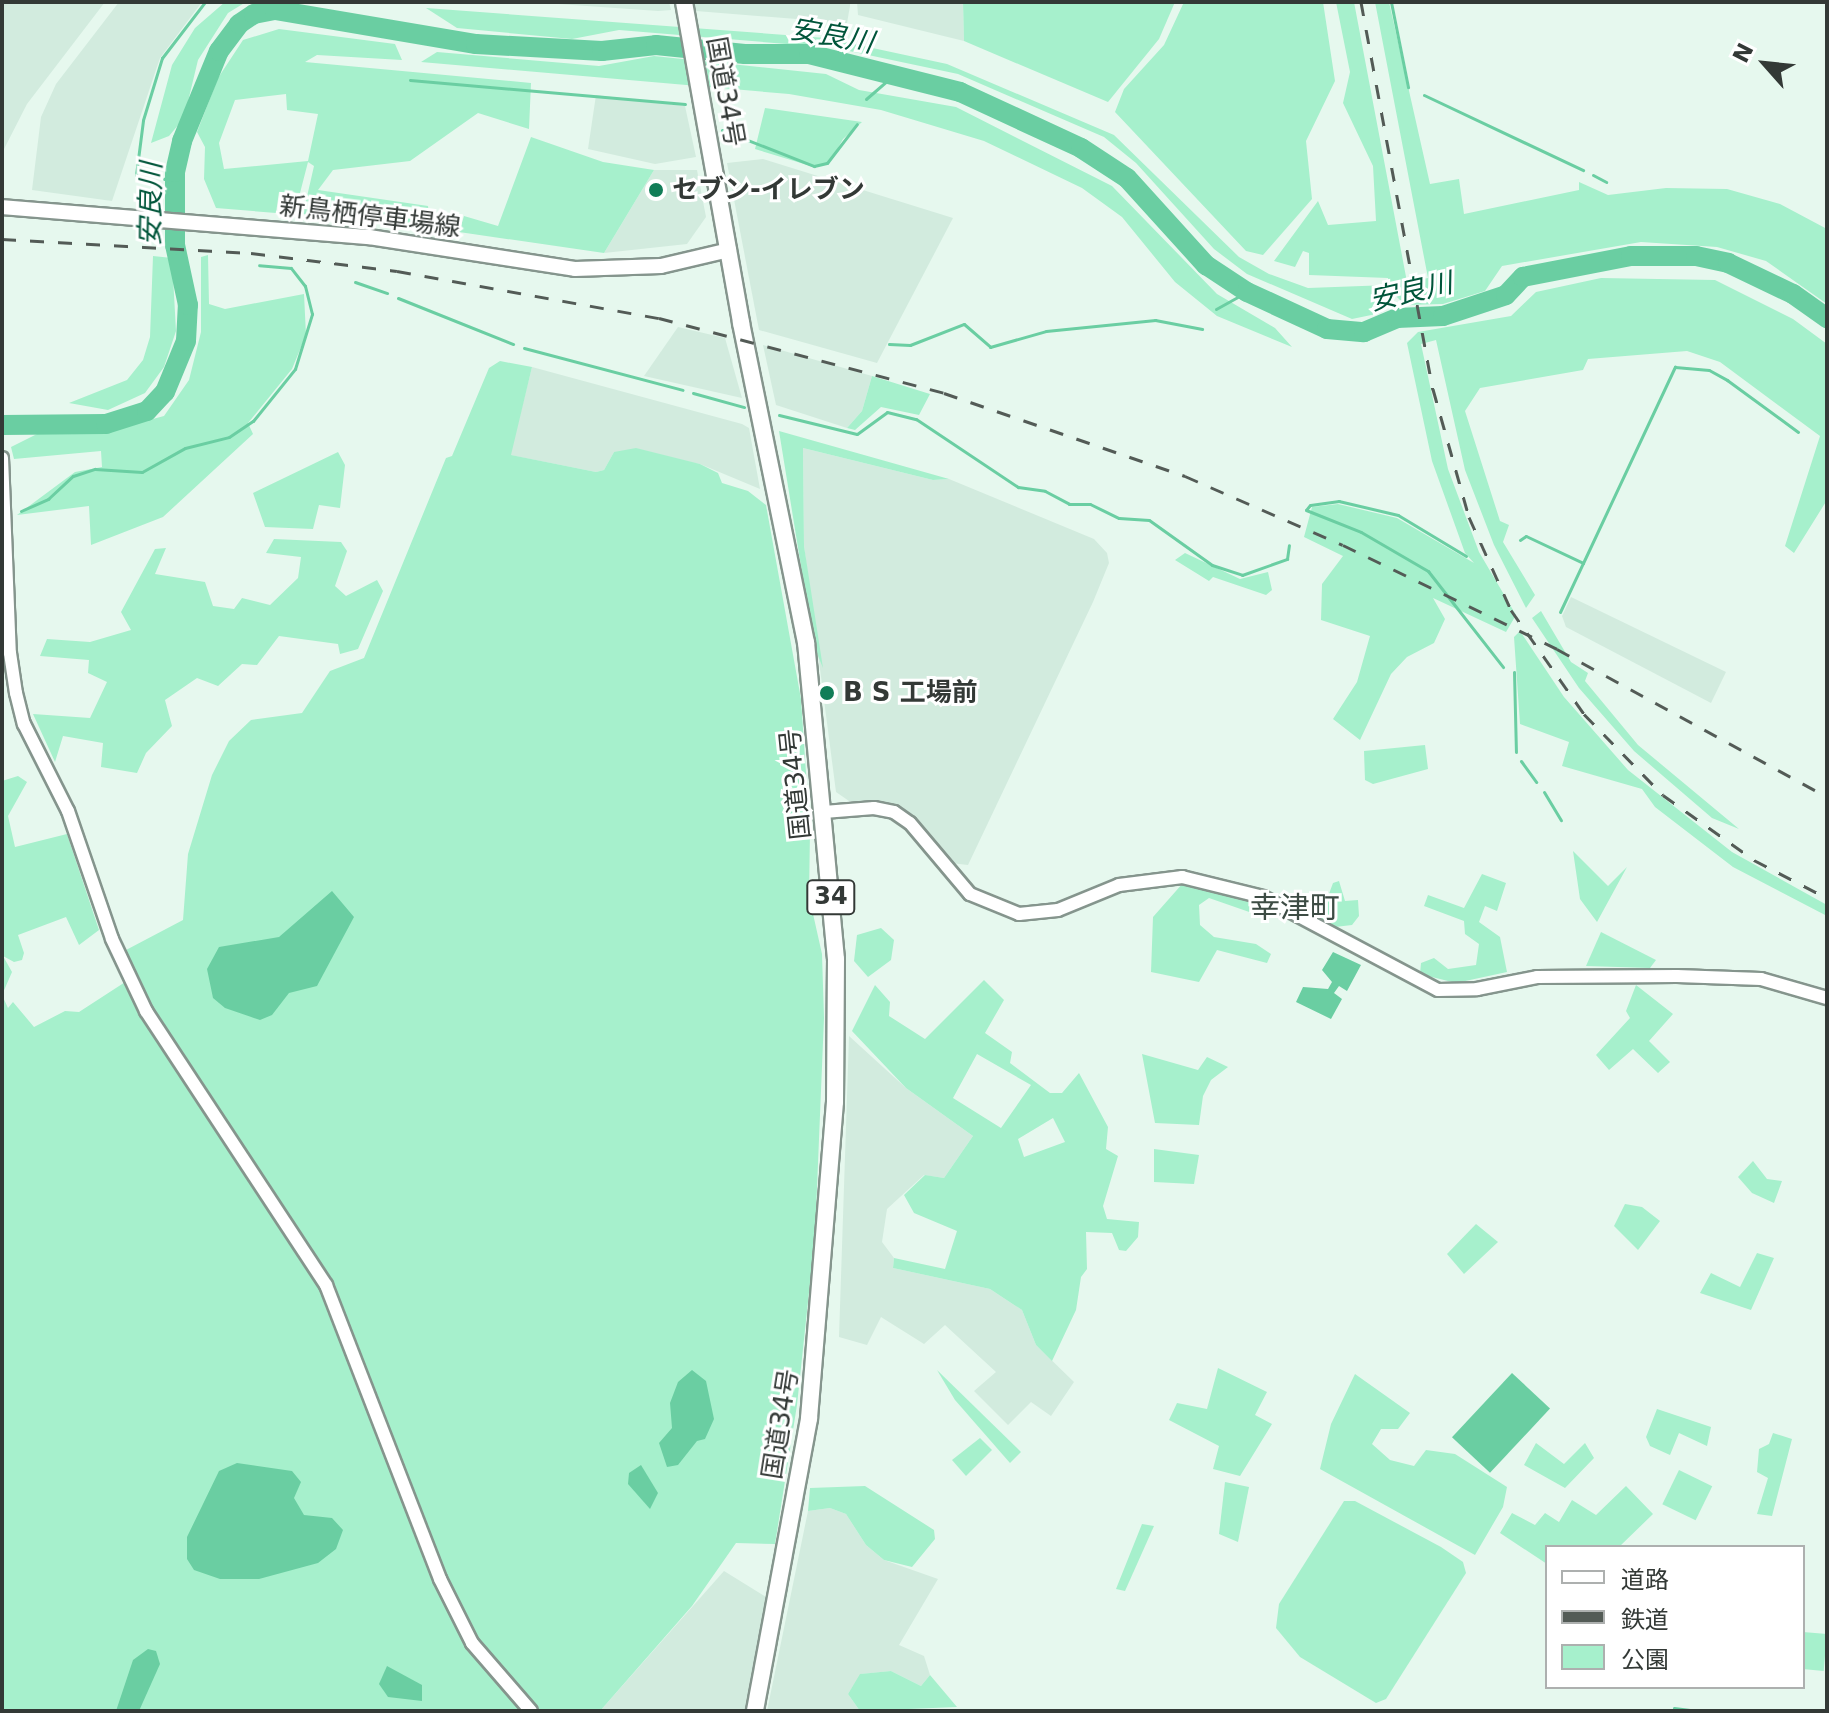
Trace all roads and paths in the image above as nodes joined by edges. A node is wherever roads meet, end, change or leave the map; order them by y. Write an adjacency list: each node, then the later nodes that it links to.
1 (684, 2): 3 (highway, 国道34号 / 34)
2 (2, 207): 3 (main road, 新鳥栖停車場線)
3 (729, 250): 5 (highway, 国道34号 / 34)
4 (3, 461): 7 (street)
5 (824, 812): 6 (street); 8 (highway, 国道34号 / 34)
6 (1827, 998)
7 (531, 1711)
8 (755, 1711)

